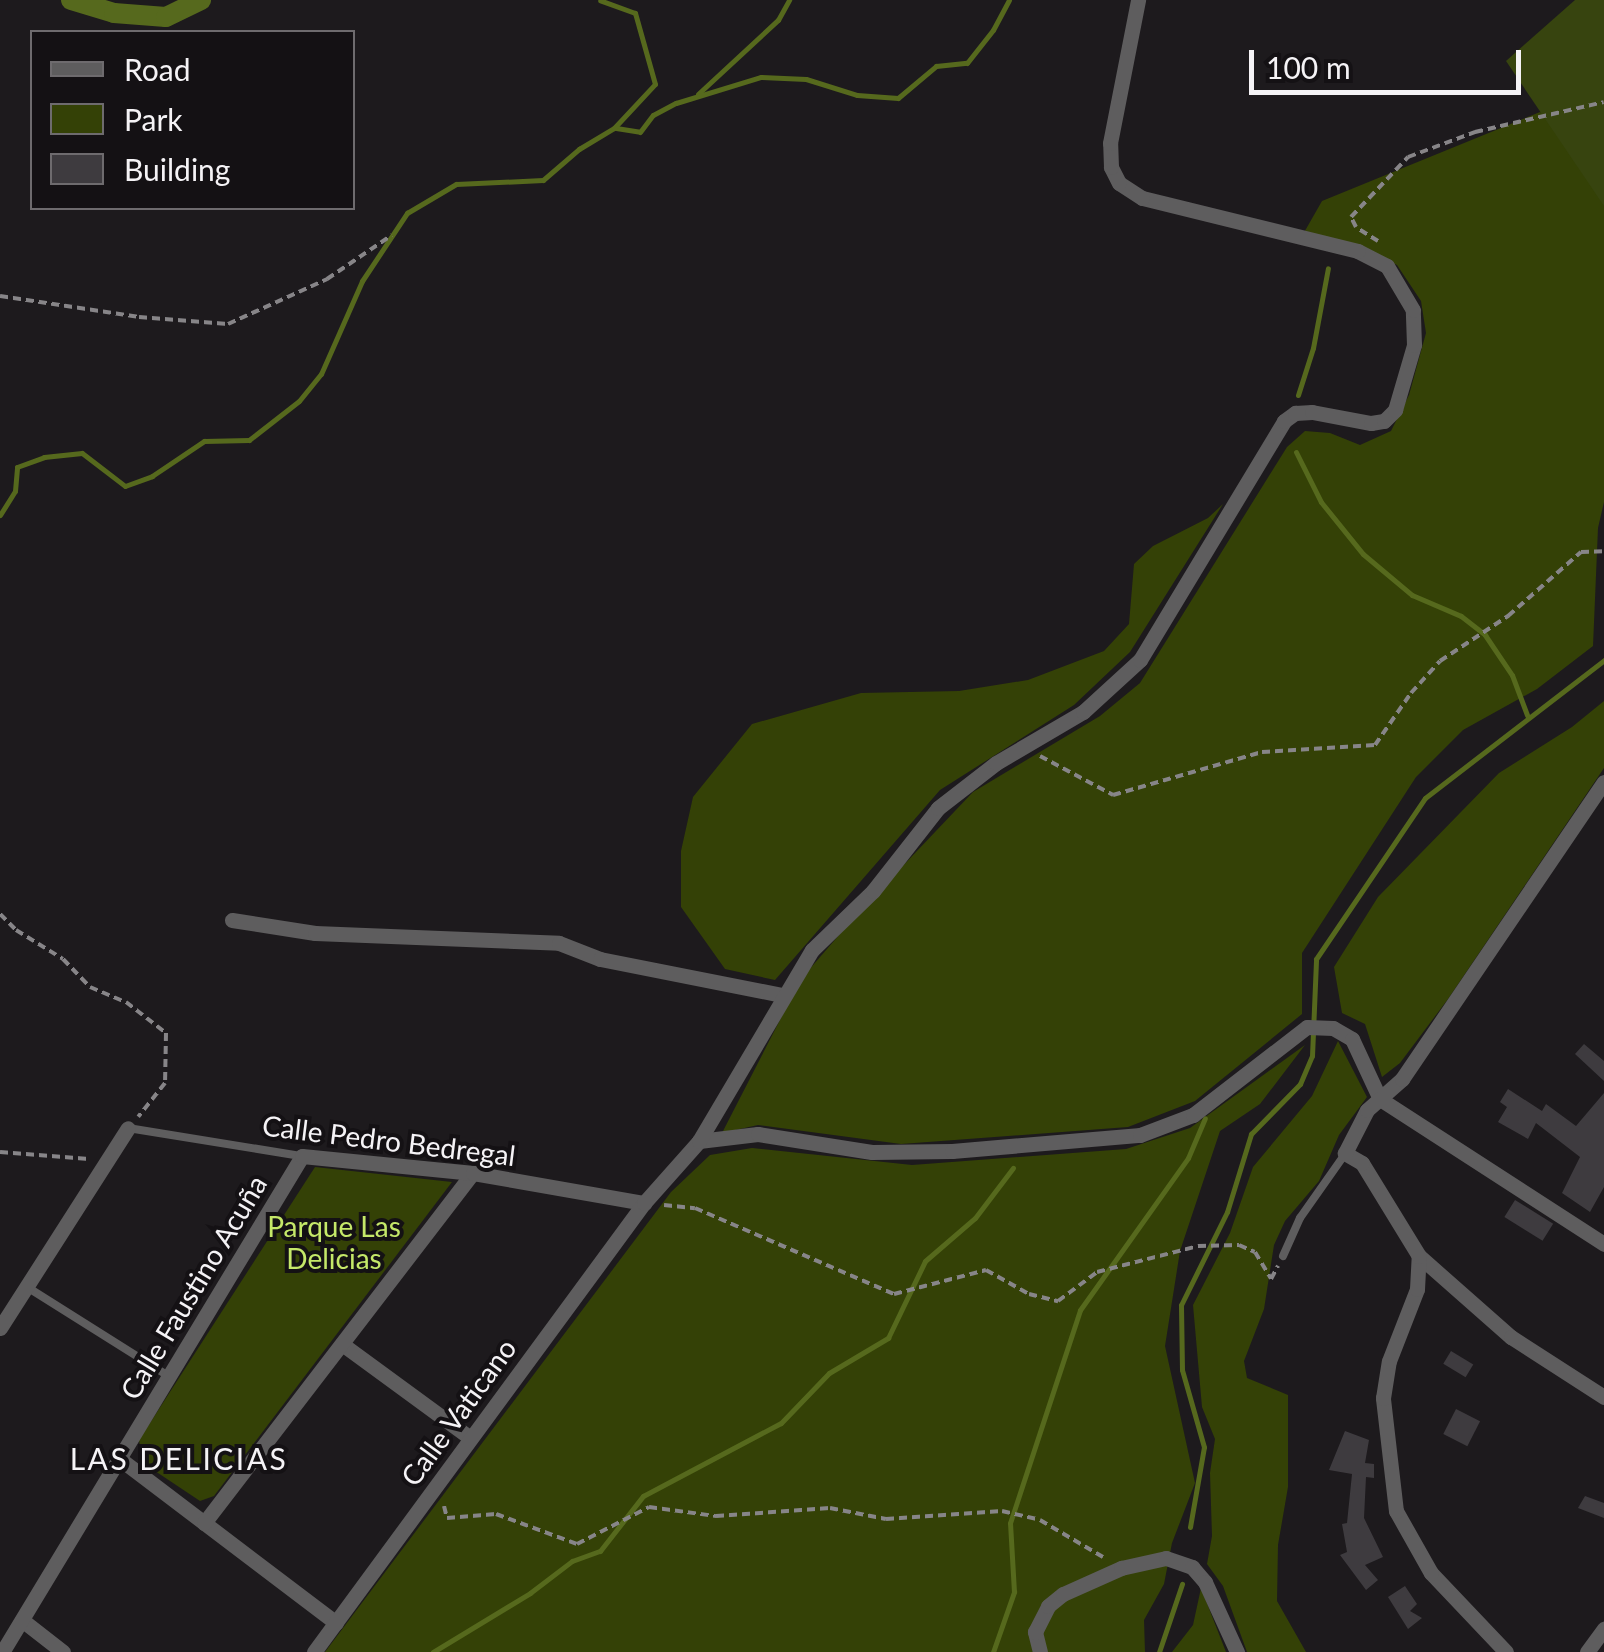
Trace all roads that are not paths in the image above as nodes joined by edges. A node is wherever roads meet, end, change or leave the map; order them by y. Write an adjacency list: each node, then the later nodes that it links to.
1 (1138, 0): 4 (street, Calle Vaticano)
2 (1604, 782): 5 (street)
3 (232, 920): 4 (street)
4 (782, 995): 7 (street, Calle Vaticano)
5 (1380, 1099): 7 (street); 8 (street); 12 (street)
6 (128, 1128): 9 (lane, Calle Pedro Bedregal); 15 (street)
7 (699, 1142): 11 (street, Calle Vaticano)
8 (1345, 1154): 13 (lane); 14 (street)
9 (302, 1156): 10 (street, Calle Pedro Bedregal); 18 (street, Calle Faustino Acuña)
10 (473, 1174): 11 (street, Calle Pedro Bedregal); 17 (street)
11 (644, 1203): 20 (street, Calle Vaticano)
12 (1604, 1244)
13 (1283, 1256)
14 (1419, 1256): 19 (street); 31 (street)
15 (26, 1287): 16 (street); 18 (lane)
16 (0, 1328)
17 (342, 1344): 20 (street); 22 (street)
18 (167, 1374): 21 (street, Calle Faustino Acuña)
19 (1604, 1397)
20 (469, 1436): 24 (street, Calle Vaticano)
21 (120, 1459): 22 (street); 23 (street, Calle Faustino Acuña)
22 (204, 1523): 24 (street)
23 (22, 1620): 26 (street, Calle Faustino Acuña); 27 (street)
24 (336, 1623): 28 (street, Calle Vaticano)
25 (1604, 1629): 32 (street)
26 (4, 1650)
27 (63, 1652)
28 (314, 1652)
29 (1040, 1652): 30 (street)
30 (1237, 1652)
31 (1506, 1652)
32 (1587, 1652)

